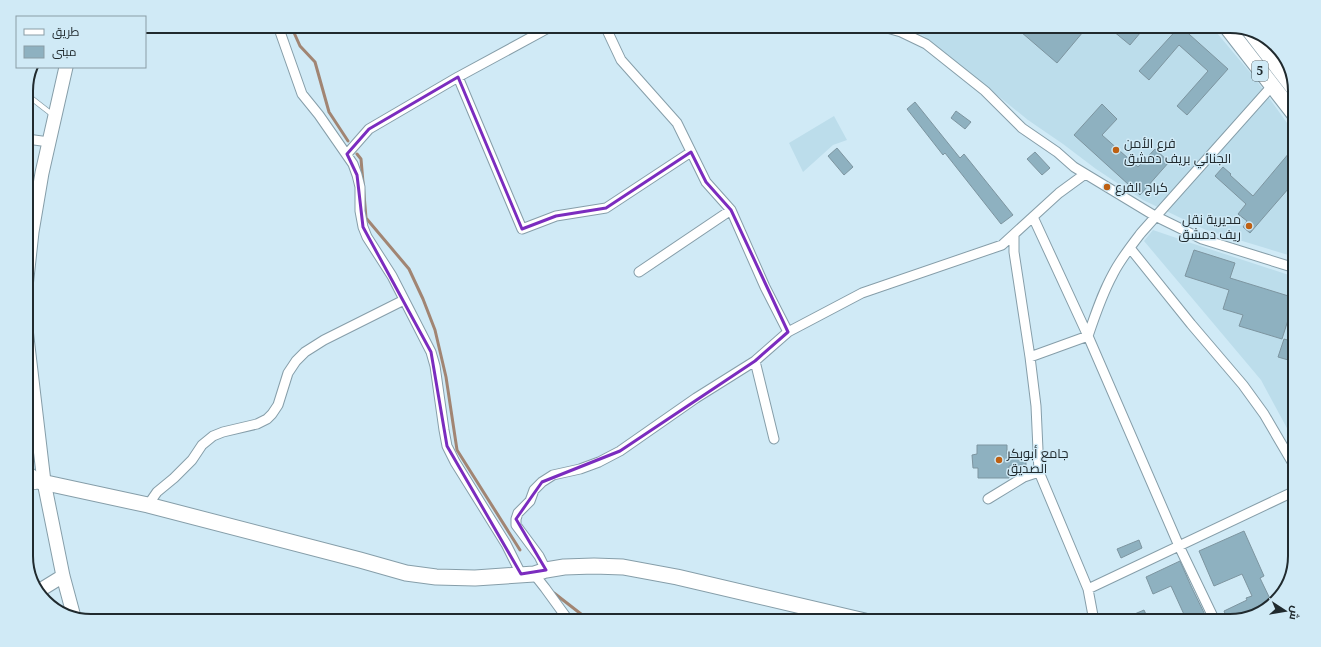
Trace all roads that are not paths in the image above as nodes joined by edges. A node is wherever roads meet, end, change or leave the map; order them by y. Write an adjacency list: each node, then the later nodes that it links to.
1 (280, 33): 17 (street)
2 (539, 33): 8 (street)
3 (608, 33): 16 (street)
4 (903, 33): 18 (street)
5 (1231, 33): 10 (main road, 5)
6 (1256, 39): 9 (main road, 5)
7 (64, 68): 13 (main road)
8 (458, 77): 16 (street); 17 (street)
9 (1286, 77)
10 (1272, 86): 12 (main road, 5); 20 (street)
11 (33, 99): 13 (lane)
12 (1288, 106)
13 (55, 116): 15 (main road)
14 (33, 140): 15 (street)
15 (49, 142): 22 (main road)
16 (691, 152): 19 (street)
17 (347, 154): 27 (street)
18 (1086, 174): 20 (street); 21 (street)
19 (731, 210): 26 (street); 28 (street)
20 (1156, 216): 24 (street); 25 (street)
21 (1034, 217): 23 (street); 29 (street)
22 (33, 226)
23 (1014, 235): 28 (street); 30 (street)
24 (1130, 248): 29 (street); 33 (street)
25 (1288, 266)
26 (639, 272)
27 (404, 300): 38 (street); 40 (street)
28 (788, 332): 31 (street)
29 (1088, 336): 30 (street); 39 (street)
30 (1030, 357): 34 (street)
31 (755, 361): 32 (street); 40 (street)
32 (774, 439)
33 (1288, 455)
34 (1039, 472): 37 (street); 43 (street)
35 (33, 480): 38 (main road); 41 (main road)
36 (1288, 494): 39 (street)
37 (988, 500)
38 (148, 505): 40 (main road)
39 (1179, 546): 43 (street); 48 (street)
40 (534, 573): 45 (street); 46 (main road)
41 (63, 576): 42 (main road); 44 (main road)
42 (43, 588)
43 (1088, 589): 47 (street)
44 (72, 611)
45 (564, 614)
46 (835, 614)
47 (1093, 614)
48 (1212, 614)

